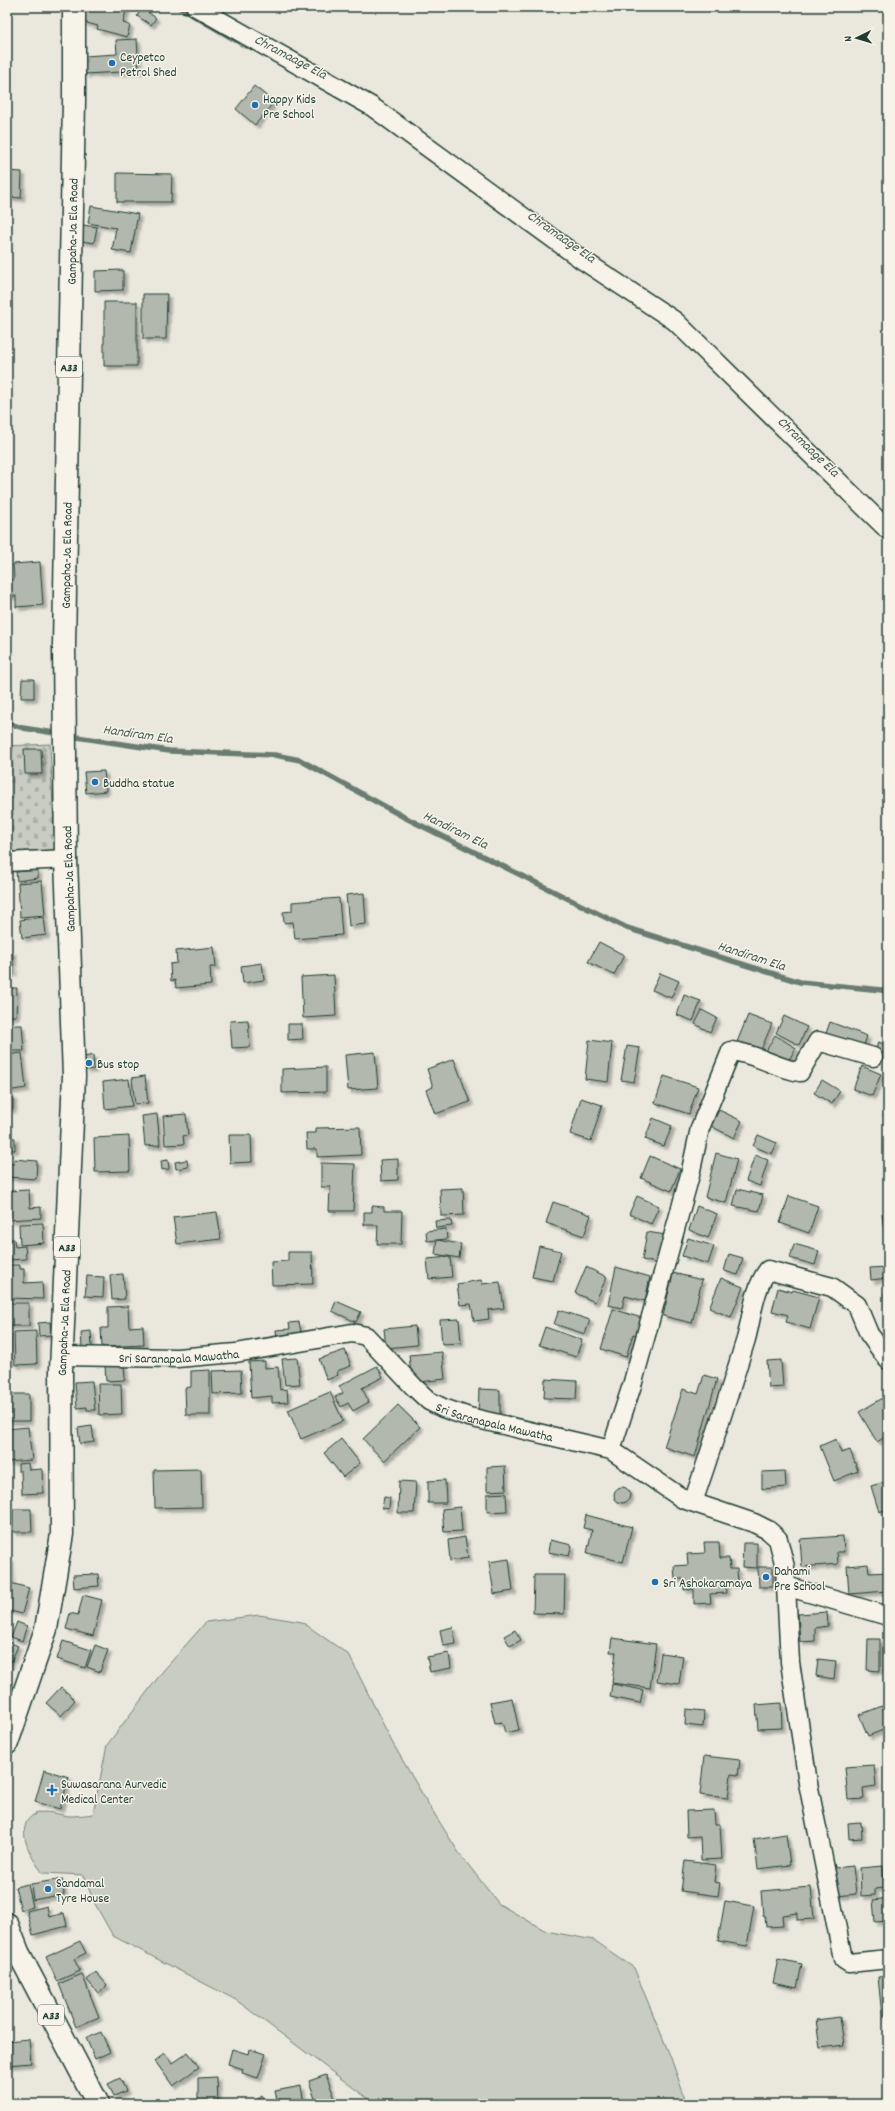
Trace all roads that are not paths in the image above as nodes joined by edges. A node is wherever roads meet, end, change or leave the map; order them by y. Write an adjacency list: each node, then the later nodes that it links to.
1 (74, 7): 4 (highway, Gampaha-Ja Ela Road / A33)
2 (196, 7): 3 (street)
3 (888, 530)
4 (66, 859): 5 (street); 7 (highway, Gampaha-Ja Ela Road / A33)
5 (7, 862)
6 (873, 1057): 9 (street)
7 (62, 1356): 9 (street, Sri Saranapala Mawatha); 13 (highway, Gampaha-Ja Ela Road / A33)
8 (888, 1360): 10 (street)
9 (611, 1450): 10 (street, Sri Saranapala Mawatha)
10 (693, 1502): 11 (street, Sri Saranapala Mawatha)
11 (786, 1586): 12 (street); 15 (street, Sri Saranapala Mawatha)
12 (888, 1616)
13 (7, 1743)
14 (7, 1924): 16 (highway, A33)
15 (888, 1959)
16 (98, 2104)

